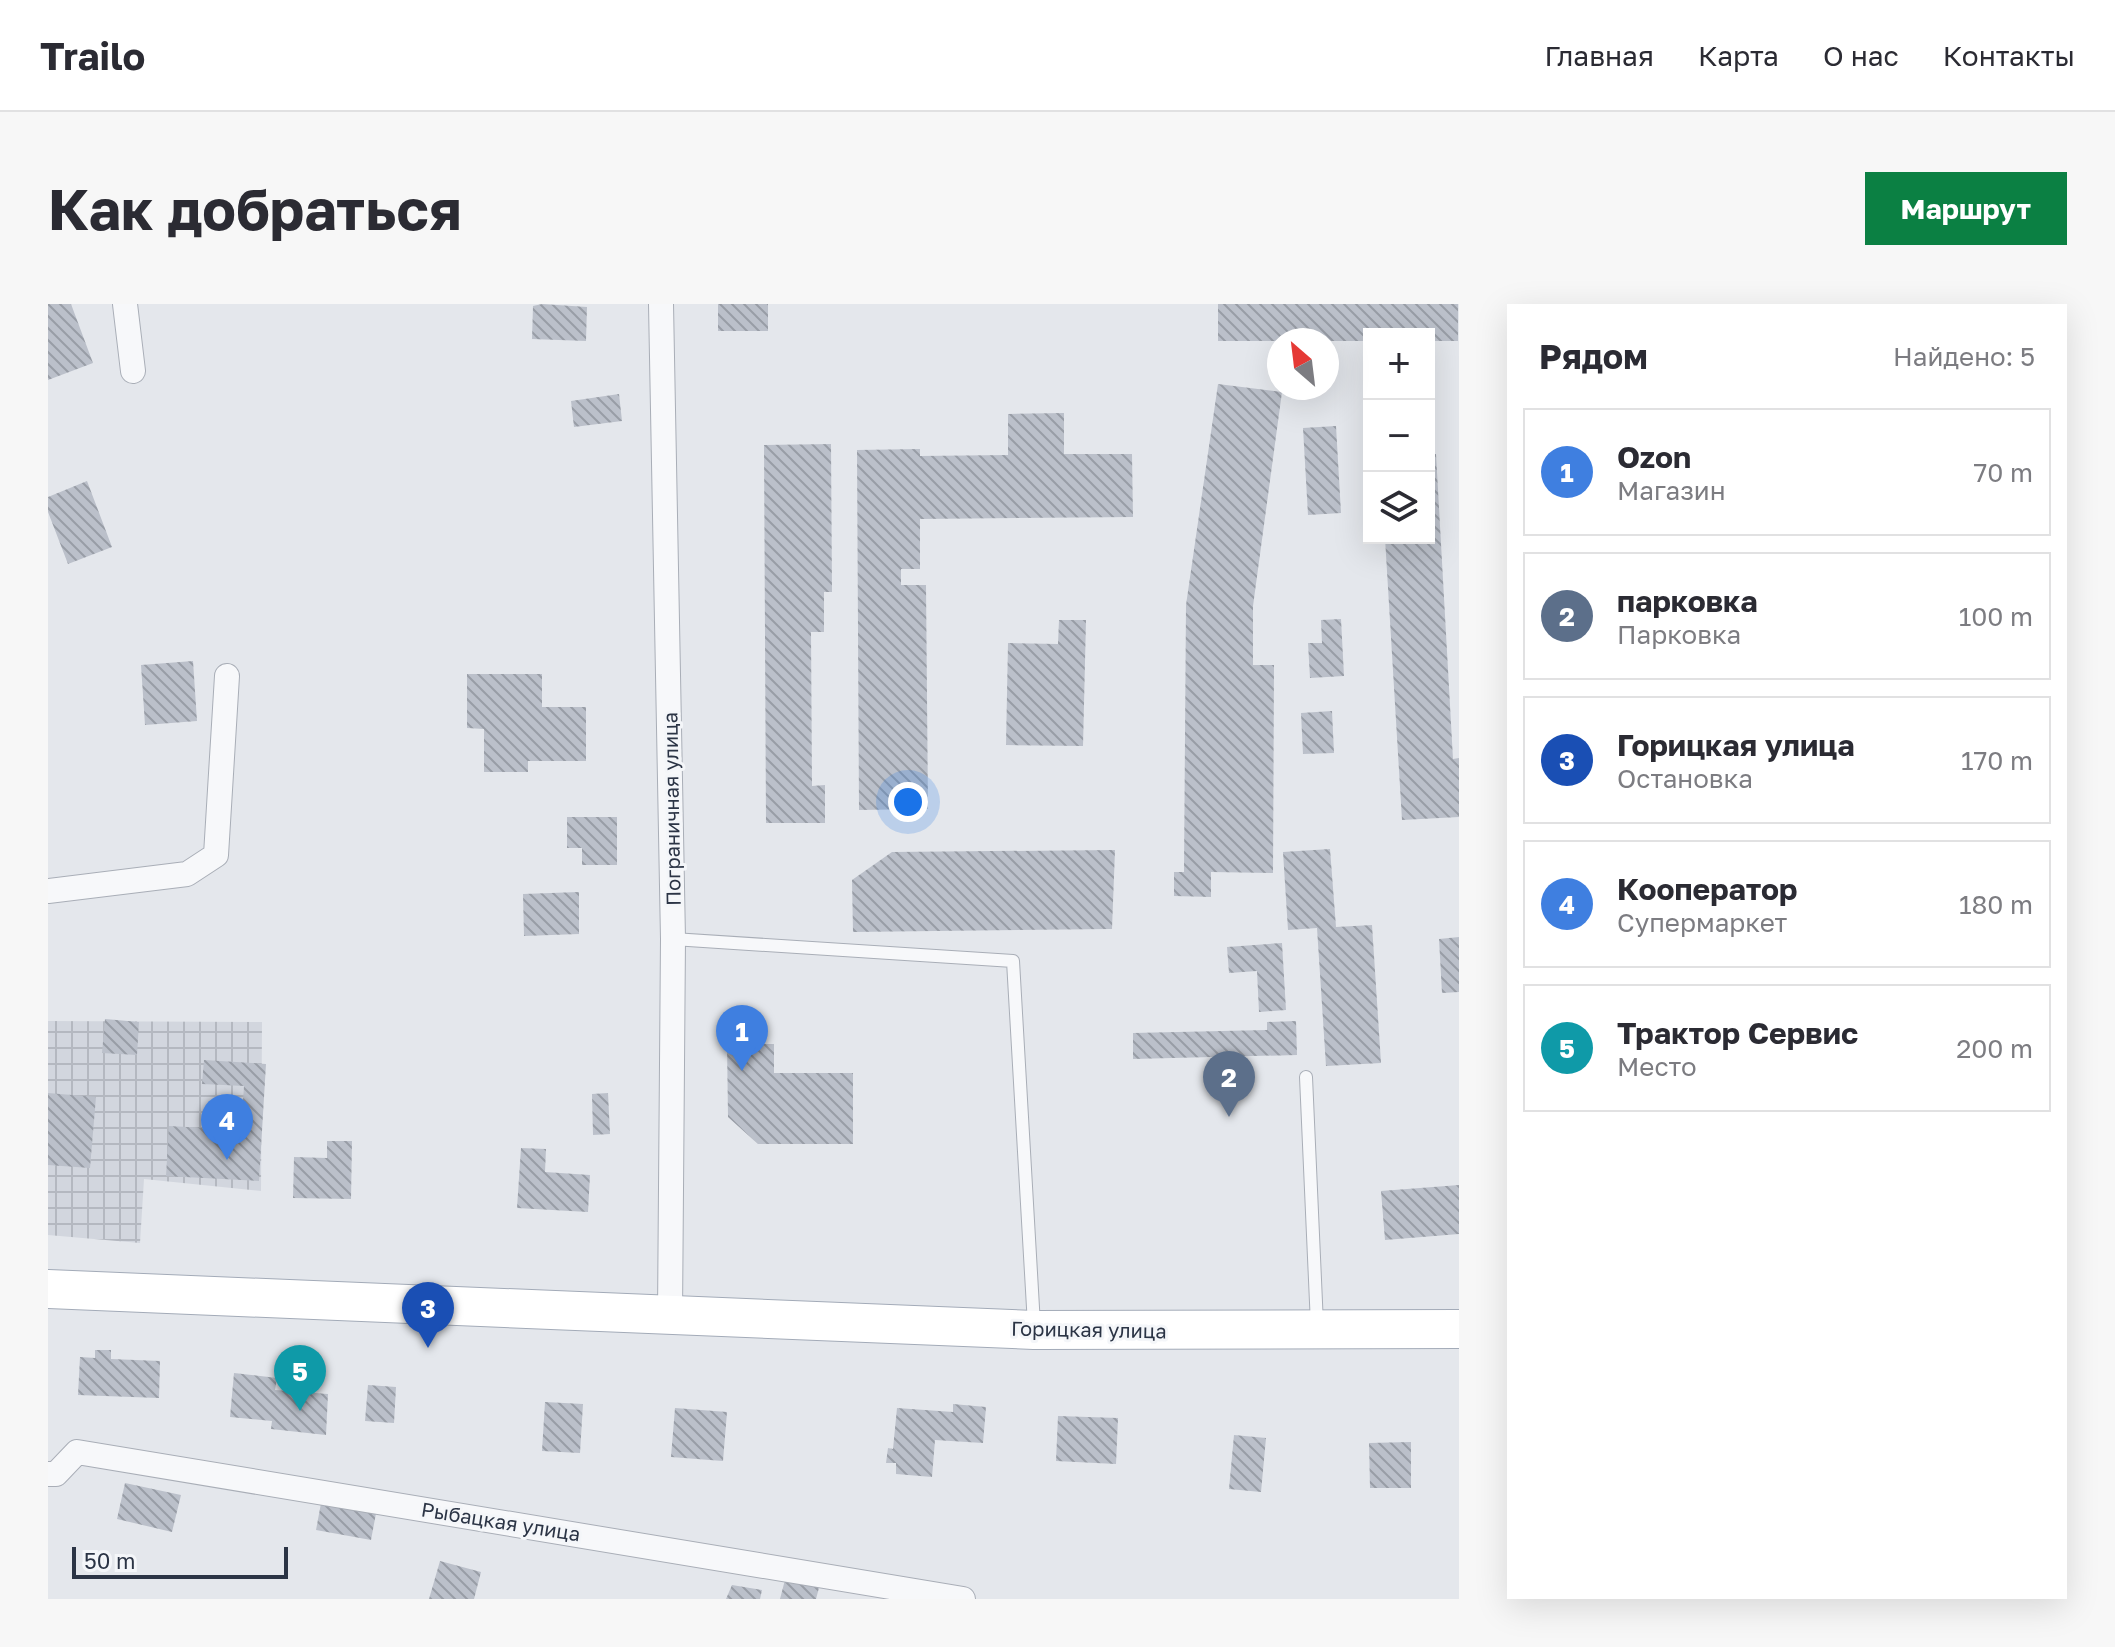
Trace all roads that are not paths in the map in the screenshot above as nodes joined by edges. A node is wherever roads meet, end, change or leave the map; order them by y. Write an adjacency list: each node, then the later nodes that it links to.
1 (125, 304): 3 (street)
2 (661, 304): 6 (street, Пограничная улица)
3 (133, 371)
4 (227, 676): 5 (street)
5 (48, 891)
6 (673, 939): 9 (street, Пограничная улица); 10 (lane)
7 (1306, 1077): 11 (lane)
8 (48, 1289): 9 (main road, Горицкая улица)
9 (670, 1314): 10 (main road, Горицкая улица)
10 (1034, 1330): 11 (main road, Горицкая улица)
11 (1317, 1331): 12 (main road, Горицкая улица)
12 (1452, 1335)
13 (48, 1474): 14 (street, Рыбацкая улица)
14 (963, 1599)

